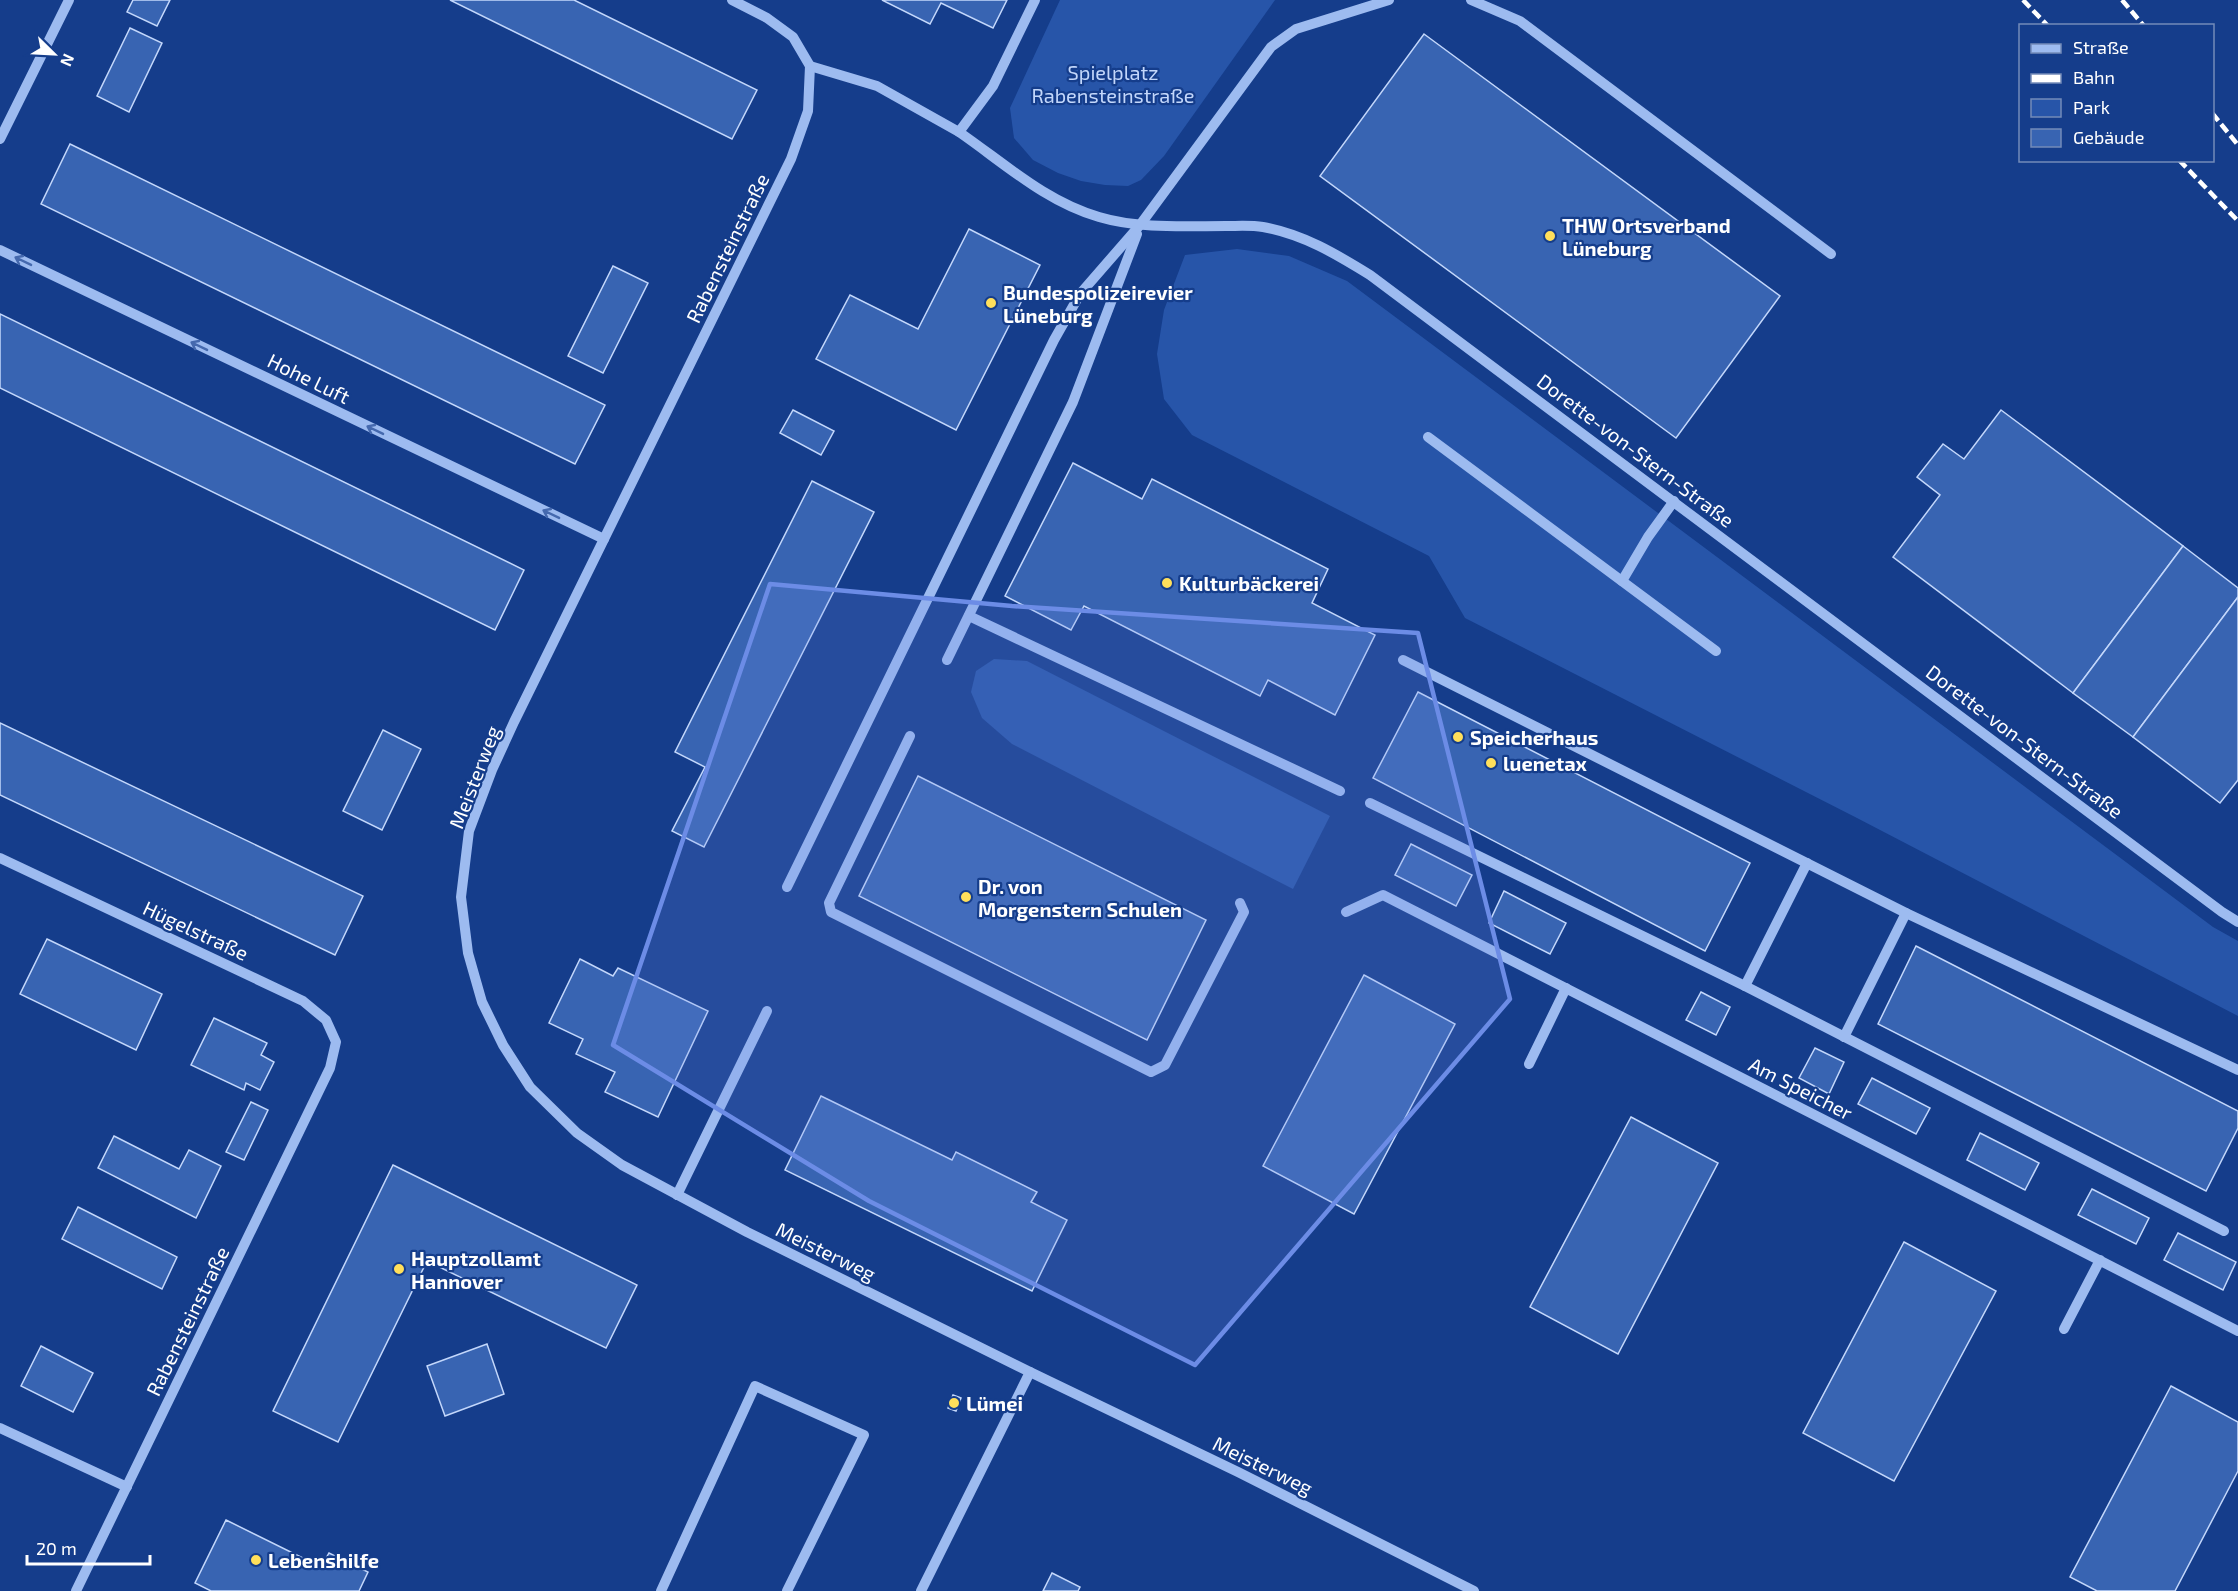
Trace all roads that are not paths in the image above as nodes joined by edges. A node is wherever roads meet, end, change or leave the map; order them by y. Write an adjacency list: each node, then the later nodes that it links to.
1 (69, 0): 8 (street)
2 (732, 0): 6 (street)
3 (1035, 0): 7 (street)
4 (1389, 0): 9 (street)
5 (1471, 0): 11 (street)
6 (810, 66): 7 (street); 14 (street, Rabensteinstraße)
7 (960, 132): 9 (street, Dorette-von-Stern-Straße)
8 (0, 139)
9 (1140, 225): 13 (street, Dorette-von-Stern-Straße); 16 (street); 26 (street)
10 (0, 250): 14 (street, Hohe Luft, one-way to 10)
11 (1831, 254)
12 (1428, 437): 15 (street)
13 (1674, 501): 15 (street); 30 (street, Dorette-von-Stern-Straße)
14 (604, 539): 20 (street, Rabensteinstraße)
15 (1622, 580): 17 (street)
16 (969, 616): 18 (street); 22 (street)
17 (1716, 651)
18 (947, 660)
19 (1404, 660): 25 (street)
20 (514, 722): 38 (street, Meisterweg)
21 (910, 736): 27 (street)
22 (1340, 790)
23 (1370, 803): 31 (street)
24 (0, 858): 36 (street, Hügelstraße)
25 (1807, 863): 29 (street); 31 (street)
26 (788, 887)
27 (1240, 903)
28 (1346, 912): 32 (street, Am Speicher)
29 (1906, 914): 34 (street); 37 (street)
30 (2238, 922)
31 (1744, 986): 34 (street)
32 (1566, 988): 35 (street); 40 (street, Am Speicher)
33 (767, 1011): 38 (street)
34 (1844, 1036): 39 (street)
35 (1529, 1064)
36 (330, 1068): 45 (street, Rabensteinstraße)
37 (2238, 1070)
38 (677, 1195): 43 (street, Meisterweg)
39 (2224, 1231)
40 (2100, 1260): 41 (street); 42 (street, Am Speicher)
41 (2064, 1329)
42 (2238, 1331)
43 (1030, 1372): 49 (street); 50 (street, Meisterweg)
44 (0, 1428): 45 (street)
45 (127, 1487): 46 (street, Rabensteinstraße)
46 (76, 1591)
47 (661, 1591): 48 (street)
48 (787, 1591)
49 (921, 1591)
50 (1474, 1591)

